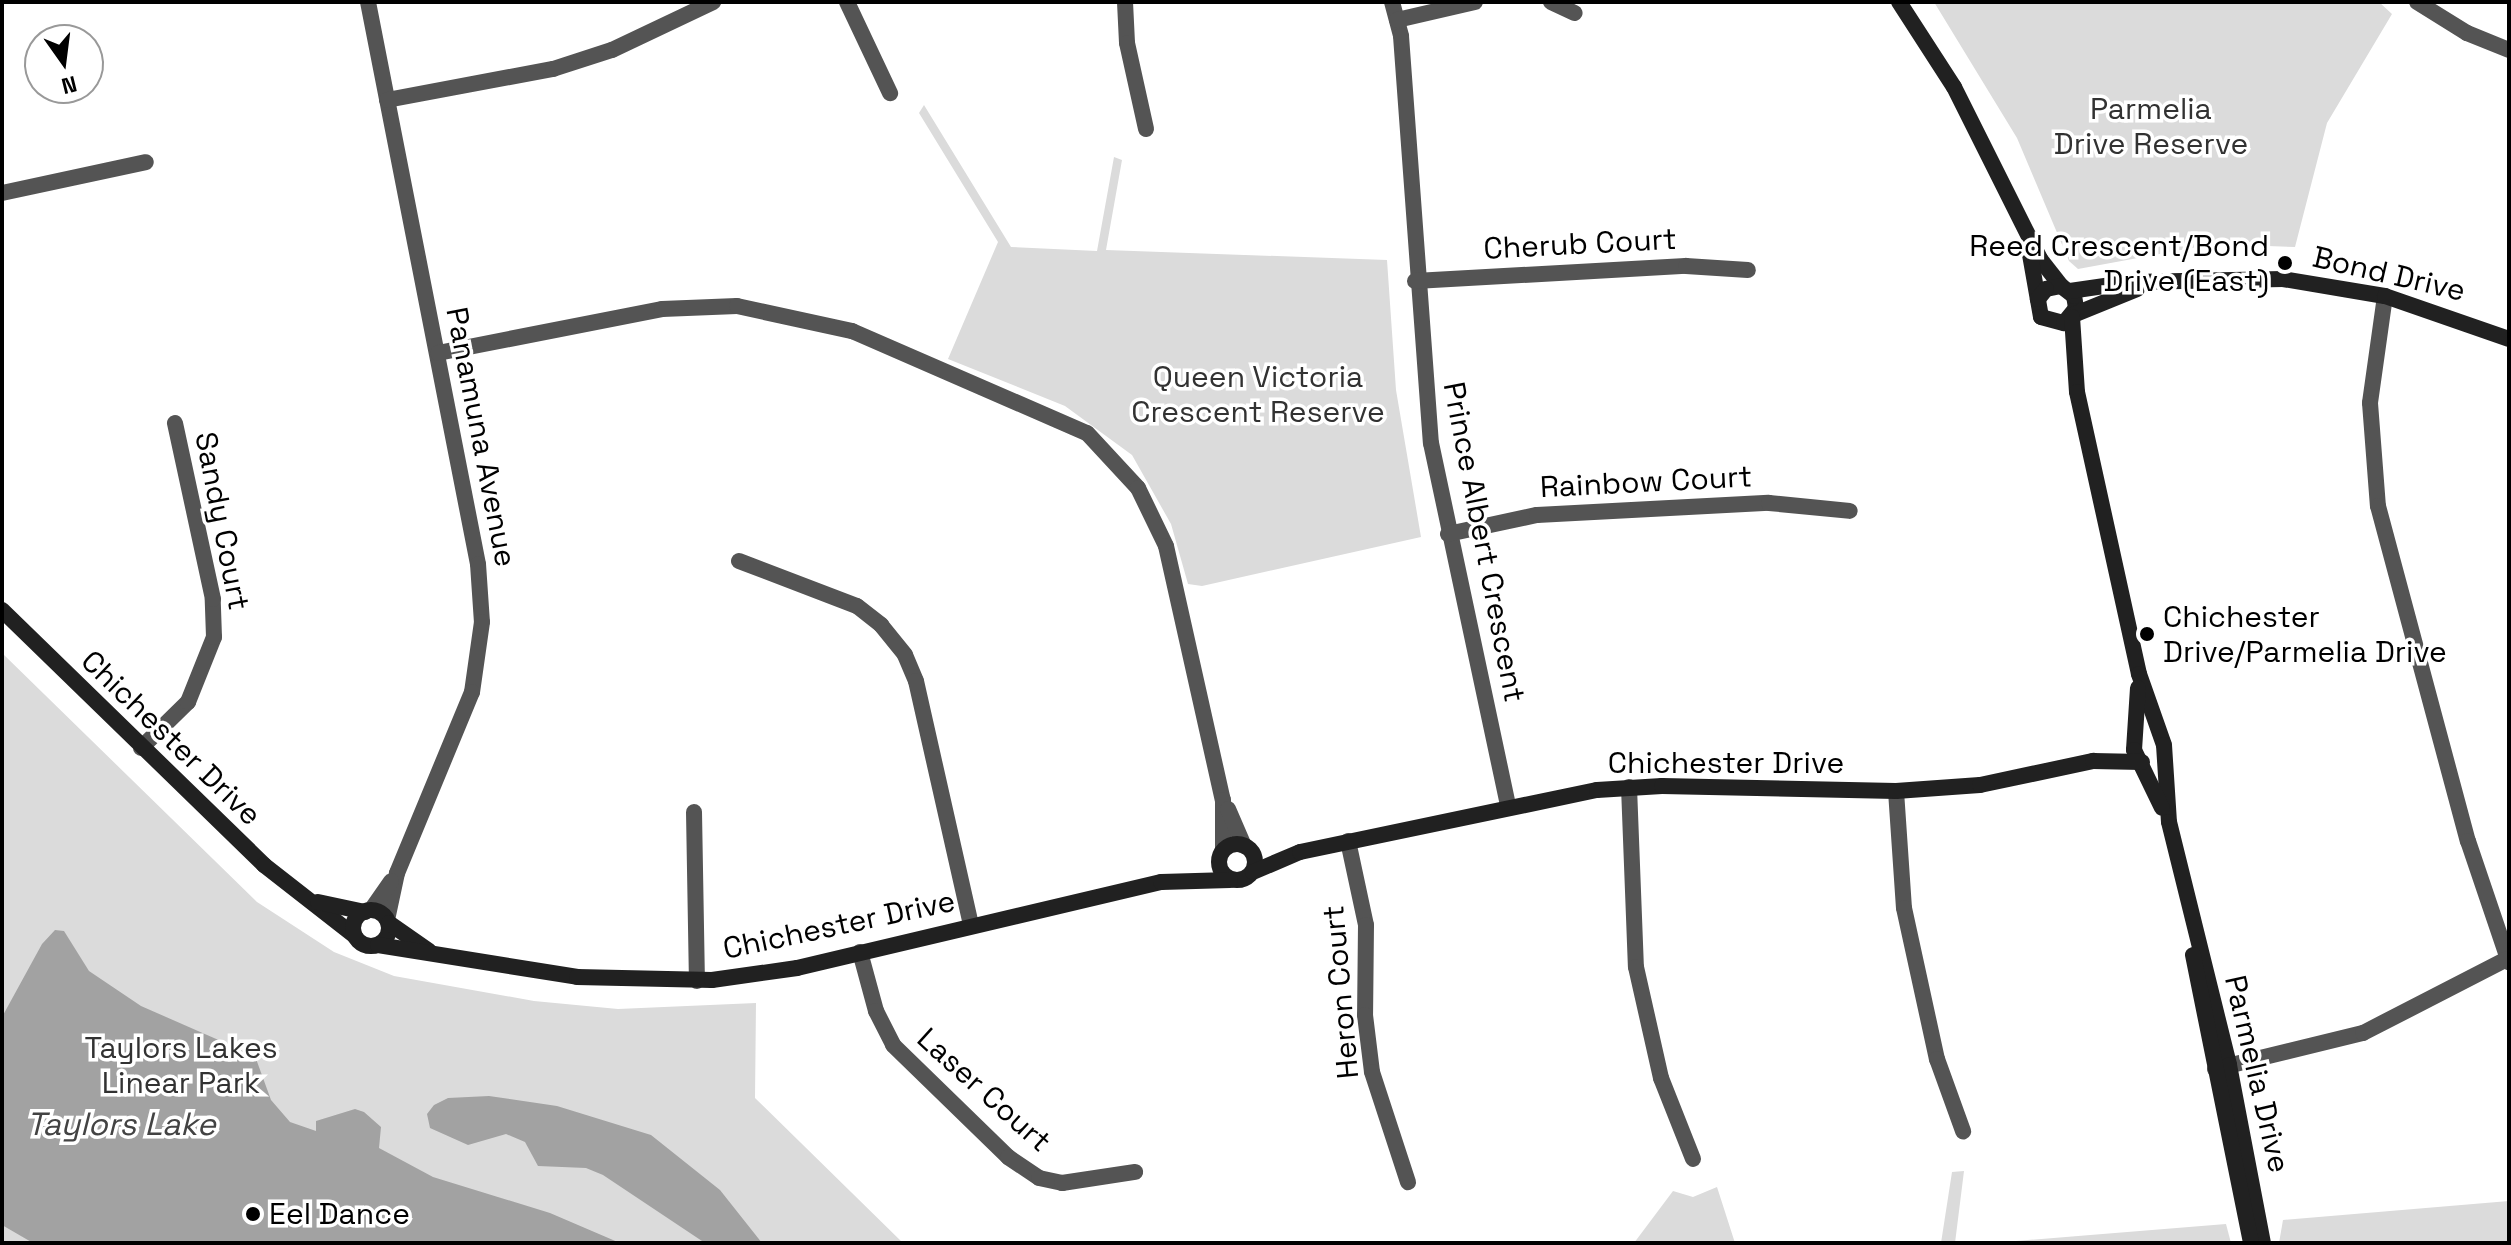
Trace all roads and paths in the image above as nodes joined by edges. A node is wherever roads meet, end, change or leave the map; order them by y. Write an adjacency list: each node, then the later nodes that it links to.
1 (368, 2): 14 (street, Panamuna Avenue)
2 (713, 2): 14 (street)
3 (847, 2): 13 (street)
4 (1125, 2): 15 (street)
5 (1392, 2): 11 (street, Prince Albert Crescent)
6 (1475, 2): 11 (street)
7 (1551, 2): 10 (street)
8 (1899, 2): 18 (street)
9 (2428, 5): 12 (street)
10 (1575, 13)
11 (1397, 20): 20 (street, Prince Albert Crescent)
12 (2509, 50)
13 (890, 93)
14 (387, 100): 28 (street, Panamuna Avenue)
15 (1146, 129)
16 (146, 162): 17 (street)
17 (2, 193)
18 (2025, 228): 22 (street); 24 (street)
19 (1748, 270): 20 (street, Cherub Court)
20 (1415, 281): 32 (street, Prince Albert Crescent)
21 (2158, 282): 22 (street, Bond Drive); 23 (street, Bond Drive); 25 (street, Bond Drive)
22 (2065, 289): 24 (street); 25 (street)
23 (2385, 296): 27 (street, Bond Drive); 64 (street)
24 (2038, 299): 26 (street)
25 (2073, 316): 26 (street); 29 (street)
26 (2051, 324): 29 (street)
27 (2509, 339)
28 (438, 353): 44 (street); 53 (street, Panamuna Avenue)
29 (2077, 392): 35 (street)
30 (175, 423): 38 (street, Sandy Court)
31 (1850, 511): 32 (street, Rainbow Court)
32 (1448, 534): 45 (street, Prince Albert Crescent)
33 (739, 561): 59 (street)
34 (2, 610): 38 (street, Chichester Drive)
35 (2139, 674): 36 (street); 37 (street)
36 (2159, 737): 37 (street); 39 (street)
37 (2137, 739): 40 (street, Chichester Drive); 41 (street)
38 (141, 748): 56 (street, Chichester Drive)
39 (2164, 755): 41 (street); 47 (street, Parmelia Drive)
40 (2093, 761): 41 (street, Chichester Drive); 43 (street, Chichester Drive)
41 (2143, 763): 47 (street, Parmelia Drive)
42 (1629, 787): 43 (street, Chichester Drive); 45 (street, Chichester Drive); 68 (street)
43 (1896, 791): 67 (street)
44 (1223, 800): 49 (street); 51 (street)
45 (1508, 805): 48 (street, Chichester Drive)
46 (694, 812): 65 (street)
47 (2169, 822): 66 (street, Parmelia Drive)
48 (1348, 841): 50 (street, Chichester Drive); 70 (street, Heron Court)
49 (1245, 846): 50 (street, Chichester Drive); 51 (street); 52 (street)
50 (1315, 848): 52 (street, Chichester Drive)
51 (1222, 853): 54 (street); 55 (street, Chichester Drive)
52 (1253, 872): 54 (street)
53 (397, 873): 57 (street, Panamuna Avenue); 58 (street, Panamuna Avenue)
54 (1230, 880): 55 (street, Chichester Drive)
55 (1161, 882): 59 (street, Chichester Drive)
56 (308, 899): 57 (street, Chichester Drive); 60 (street, Chichester Drive)
57 (368, 911): 58 (street); 60 (street)
58 (388, 922): 61 (street); 62 (street, Chichester Drive)
59 (971, 926): 63 (street, Chichester Drive)
60 (355, 936): 61 (street)
61 (378, 945): 62 (street, Chichester Drive)
62 (430, 952): 65 (street, Chichester Drive)
63 (860, 952): 65 (street, Chichester Drive); 69 (street, Laser Court)
64 (2508, 960): 66 (street)
65 (697, 981)
66 (2221, 1067): 71 (street, Parmelia Drive); 72 (street, Parmelia Drive)
67 (1963, 1131)
68 (1693, 1159)
69 (1135, 1172)
70 (1408, 1182)
71 (2251, 1243)
72 (2263, 1243)

